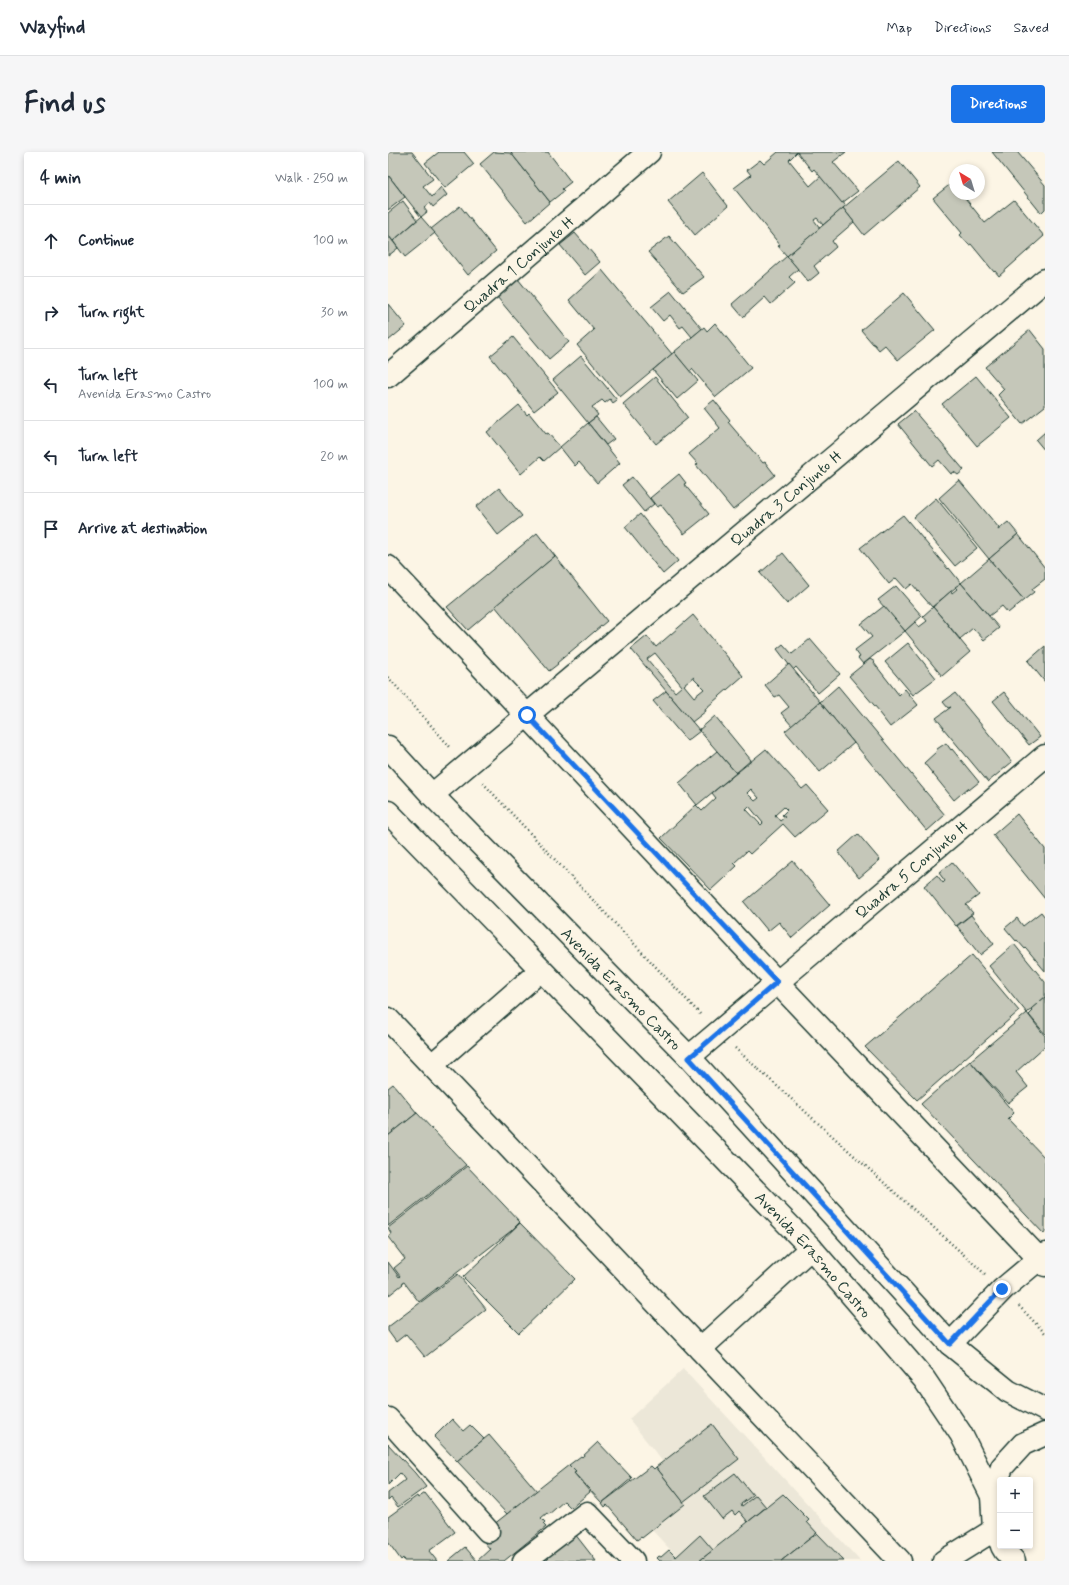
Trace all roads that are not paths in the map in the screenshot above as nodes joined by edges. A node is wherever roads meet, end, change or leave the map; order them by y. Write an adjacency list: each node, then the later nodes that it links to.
1 (649, 152): 3 (street, Quadra 1 Conjunto H)
2 (1045, 280): 5 (street, Quadra 3 Conjunto H)
3 (388, 376)
4 (388, 567): 5 (street)
5 (527, 715): 8 (street, Quadra 3 Conjunto H); 11 (street)
6 (388, 747): 8 (street, Avenida Erasmo Castro)
7 (1045, 756): 11 (street, Quadra 5 Conjunto H)
8 (432, 795): 13 (street, Avenida Erasmo Castro)
9 (388, 812): 10 (street, Avenida Erasmo Castro)
10 (541, 970): 14 (street); 15 (street, Avenida Erasmo Castro)
11 (777, 982): 13 (street, Quadra 5 Conjunto H); 16 (street)
12 (388, 1019): 14 (street)
13 (689, 1058): 17 (street, Avenida Erasmo Castro)
14 (432, 1065): 18 (street)
15 (810, 1248): 18 (street); 22 (street, Avenida Erasmo Castro)
16 (1043, 1259): 17 (street)
17 (950, 1344): 19 (street, Avenida Erasmo Castro)
18 (700, 1349): 29 (street)
19 (1045, 1410)
20 (388, 1419): 24 (street)
21 (1045, 1434): 22 (street)
22 (992, 1496): 23 (street)
23 (997, 1527)
24 (488, 1531)
25 (997, 1540): 30 (street)
26 (1004, 1549): 31 (street)
27 (524, 1561): 28 (street)
28 (633, 1561)
29 (900, 1561)
30 (944, 1561)
31 (1014, 1561)

